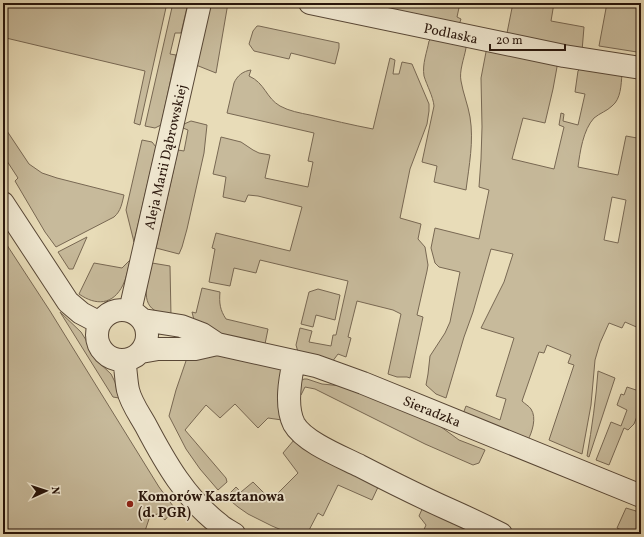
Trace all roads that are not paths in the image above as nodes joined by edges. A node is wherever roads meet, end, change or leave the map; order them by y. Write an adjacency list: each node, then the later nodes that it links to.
1 (200, 3): 5 (street, Aleja Marii Dąbrowskiej)
2 (310, 3): 3 (street, Podlaska)
3 (641, 68)
4 (3, 203): 6 (street)
5 (136, 315): 6 (street); 7 (street, Sieradzka); 8 (street)
6 (100, 323): 8 (street)
7 (217, 344): 8 (street, Sieradzka); 9 (street, Sieradzka)
8 (132, 356): 11 (street)
9 (294, 361): 10 (street, Sieradzka); 12 (street)
10 (641, 496)
11 (234, 534)
12 (501, 534)

